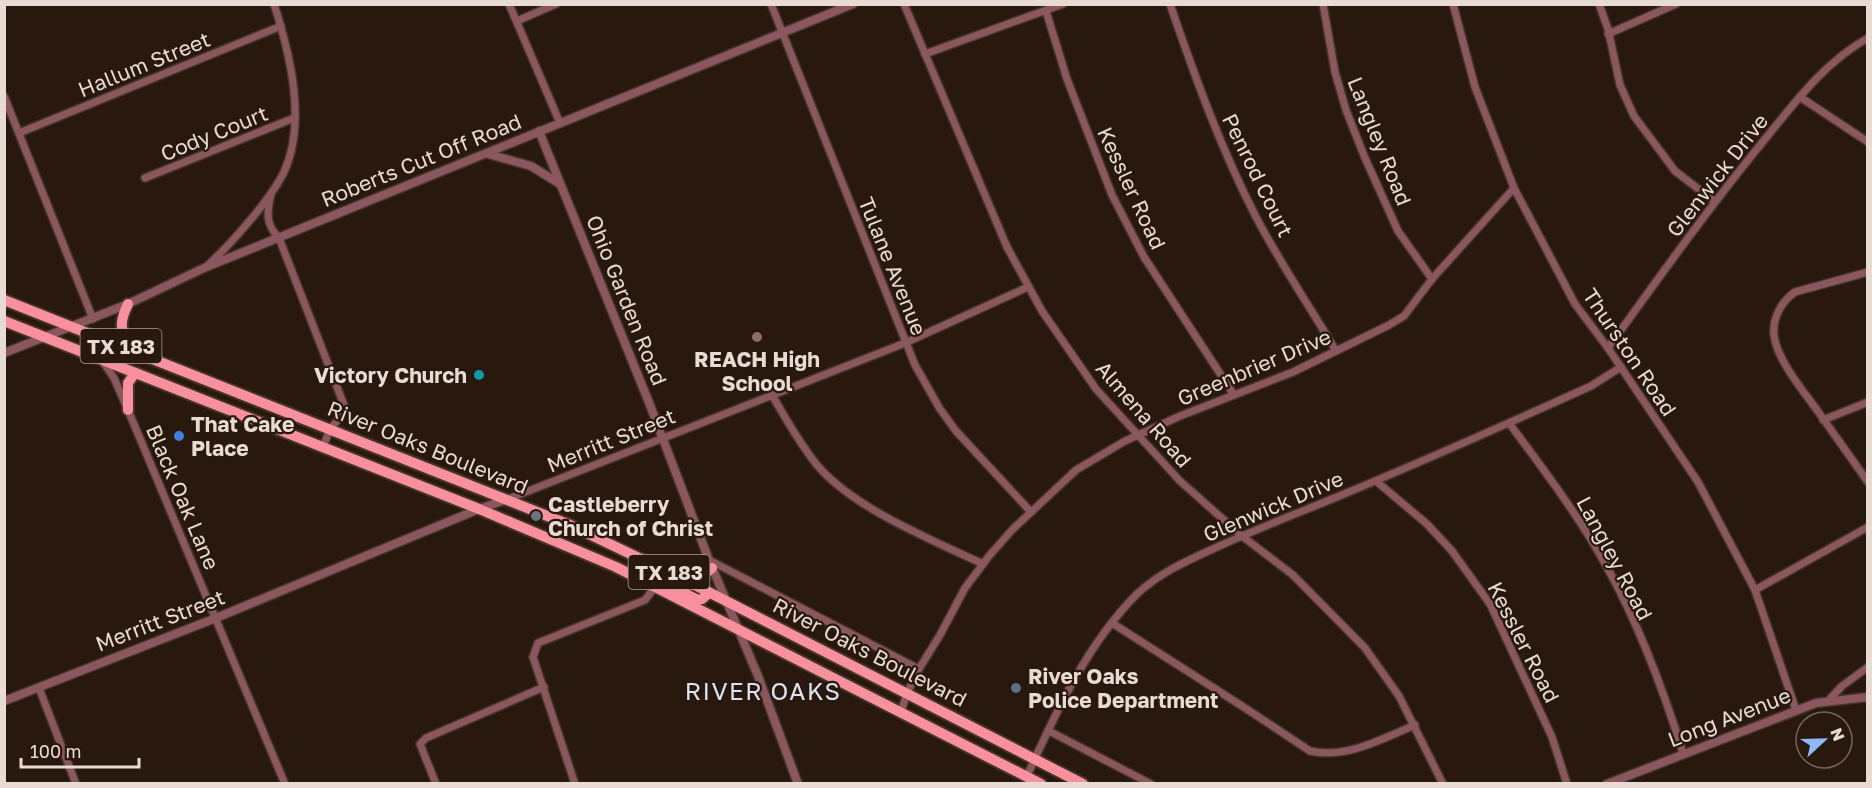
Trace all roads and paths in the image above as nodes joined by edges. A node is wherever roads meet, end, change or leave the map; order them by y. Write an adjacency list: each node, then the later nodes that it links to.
1 (274, 4): 15 (street)
2 (509, 4): 14 (street)
3 (556, 4): 14 (street)
4 (771, 4): 16 (street, Tulane Avenue)
5 (853, 4): 16 (street, Roberts Cut Off Road)
6 (904, 4): 19 (street, Almena Road)
7 (1063, 4): 13 (street)
8 (1170, 4): 46 (street, Penrod Court)
9 (1323, 4): 36 (street, Langley Road)
10 (1453, 4): 30 (street, Thurston Road)
11 (1599, 4): 17 (street)
12 (1676, 4): 17 (street)
13 (1046, 11): 19 (street); 55 (street, Kessler Road)
14 (517, 21): 23 (street)
15 (281, 26): 22 (street); 25 (street, Hallum Street)
16 (782, 34): 23 (street, Roberts Cut Off Road); 44 (street, Tulane Avenue)
17 (1608, 34): 32 (street)
18 (1868, 38): 21 (street, Glenwick Drive)
19 (925, 54): 37 (street, Almena Road)
20 (4, 96): 25 (street)
21 (1800, 97): 26 (street); 32 (street, Glenwick Drive)
22 (294, 118): 28 (street, Cody Court); 31 (street)
23 (560, 123): 24 (street, Roberts Cut Off Road)
24 (539, 131): 27 (street, Roberts Cut Off Road); 29 (street, Ohio Garden Road)
25 (19, 133): 40 (street)
26 (1868, 142)
27 (487, 153): 29 (street); 33 (street, Roberts Cut Off Road)
28 (145, 178)
29 (560, 184): 62 (street, Ohio Garden Road)
30 (1514, 188): 36 (street, Greenbrier Drive); 45 (street, Thurston Road)
31 (272, 192): 33 (street); 34 (street)
32 (1714, 201): 45 (street, Glenwick Drive)
33 (279, 238): 34 (street, Roberts Cut Off Road); 60 (street)
34 (204, 268): 39 (street, Roberts Cut Off Road)
35 (1868, 272): 58 (street)
36 (1432, 279): 46 (street, Greenbrier Drive)
37 (1028, 287): 44 (street, Merritt Street); 61 (street, Almena Road)
38 (4, 300): 42 (main road, River Oaks Boulevard / TX 183)
39 (128, 304): 40 (street, Roberts Cut Off Road); 48 (main road)
40 (93, 319): 42 (street, Roberts Cut Off Road)
41 (4, 321): 43 (main road, River Oaks Boulevard / TX 183)
42 (72, 327): 43 (street, Roberts Cut Off Road); 48 (main road, River Oaks Boulevard / TX 183)
43 (46, 337): 47 (street, Roberts Cut Off Road); 49 (main road, River Oaks Boulevard / TX 183)
44 (905, 343): 54 (street, Merritt Street); 68 (street, Tulane Avenue)
45 (1608, 348): 50 (street, Thurston Road)
46 (1336, 351): 55 (street, Greenbrier Drive)
47 (4, 353)
48 (150, 358): 51 (main road, River Oaks Boulevard / TX 183)
49 (101, 359): 52 (main road, River Oaks Boulevard / TX 183); 57 (street, Black Oak Lane)
50 (1621, 367): 59 (street, Glenwick Drive); 75 (street, Thurston Road)
51 (185, 371): 53 (main road); 60 (main road, River Oaks Boulevard / TX 183)
52 (135, 373): 53 (main road, River Oaks Boulevard / TX 183); 57 (main road)
53 (177, 389): 63 (main road, River Oaks Boulevard / TX 183)
54 (772, 395): 62 (street, Merritt Street); 72 (street)
55 (1234, 395): 61 (street, Greenbrier Drive)
56 (1868, 402): 58 (street)
57 (128, 410): 78 (street, Black Oak Lane)
58 (1824, 420): 65 (street)
59 (1509, 423): 64 (street, Glenwick Drive); 96 (street, Langley Road)
60 (330, 429): 63 (street); 66 (main road, River Oaks Boulevard / TX 183)
61 (1137, 436): 68 (street, Greenbrier Drive); 70 (street, Almena Road)
62 (663, 439): 66 (street, Merritt Street); 71 (street, Ohio Garden Road)
63 (323, 447): 67 (main road, River Oaks Boulevard / TX 183)
64 (1376, 481): 70 (street, Glenwick Drive); 108 (street, Kessler Road)
65 (1868, 482)
66 (508, 499): 67 (street, Merritt Street); 73 (main road, River Oaks Boulevard / TX 183)
67 (479, 509): 74 (main road, River Oaks Boulevard / TX 183); 78 (street, Merritt Street)
68 (1031, 512): 72 (street, Greenbrier Drive)
69 (1868, 527): 75 (street)
70 (1242, 536): 79 (street, Glenwick Drive); 94 (street, Almena Road)
71 (710, 564): 73 (main road); 77 (street, Ohio Garden Road); 84 (street)
72 (983, 564): 84 (street, Greenbrier Drive)
73 (685, 580): 76 (main road, River Oaks Boulevard / TX 183)
74 (651, 584): 76 (main road); 80 (main road, River Oaks Boulevard / TX 183); 85 (street)
75 (1755, 590): 91 (street, Thurston Road)
76 (709, 593): 77 (main road, River Oaks Boulevard / TX 183)
77 (726, 601): 80 (street, Ohio Garden Road); 82 (main road, River Oaks Boulevard / TX 183)
78 (216, 618): 86 (street, Merritt Street); 100 (street, Black Oak Lane)
79 (1112, 623): 94 (street); 95 (street, Glenwick Drive)
80 (737, 628): 81 (main road, River Oaks Boulevard / TX 183); 103 (street, Ohio Garden Road)
81 (761, 641): 82 (main road); 93 (main road, River Oaks Boulevard / TX 183)
82 (823, 650): 87 (main road, River Oaks Boulevard / TX 183)
83 (1868, 667): 89 (street)
84 (919, 669): 87 (street, Greenbrier Drive)
85 (544, 687): 101 (street); 102 (street)
86 (39, 688): 90 (street, Merritt Street); 99 (street)
87 (907, 693): 93 (street, Greenbrier Drive); 97 (main road, River Oaks Boulevard / TX 183)
88 (1868, 697): 89 (street, Long Avenue)
89 (1829, 700): 91 (street, Long Avenue)
90 (4, 701)
91 (1796, 710)
92 (1794, 711): 96 (street, Long Avenue)
93 (901, 712): 98 (main road, River Oaks Boulevard / TX 183)
94 (1415, 725): 107 (street, Almena Road)
95 (1049, 731): 97 (street, Glenwick Drive); 106 (street)
96 (1683, 753): 109 (street, Long Avenue)
97 (1035, 758): 98 (street, Glenwick Drive); 105 (main road, River Oaks Boulevard / TX 183)
98 (1027, 776): 104 (main road, River Oaks Boulevard / TX 183)
99 (76, 783)
100 (285, 783)
101 (436, 783)
102 (575, 783)
103 (798, 783)
104 (1041, 783)
105 (1083, 783)
106 (1151, 783)
107 (1443, 783)
108 (1567, 783)
109 (1606, 783)

